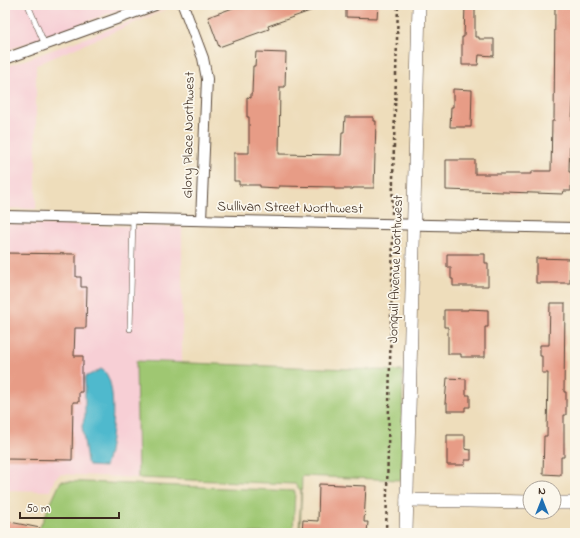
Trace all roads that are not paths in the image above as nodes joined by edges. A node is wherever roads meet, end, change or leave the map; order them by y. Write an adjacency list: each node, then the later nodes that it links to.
1 (28, 5): 6 (lane)
2 (155, 5): 5 (street)
3 (183, 5): 10 (street, Glory Place Northwest)
4 (419, 5): 11 (street, Jonquil Avenue Northwest)
5 (139, 8): 6 (street)
6 (45, 45): 7 (street)
7 (5, 59)
8 (5, 216): 9 (street, Sullivan Street Northwest)
9 (133, 219): 10 (street, Sullivan Street Northwest); 13 (lane)
10 (202, 220): 11 (street, Sullivan Street Northwest)
11 (413, 224): 12 (street, Sullivan Street Northwest); 14 (street, Jonquil Avenue Northwest)
12 (575, 228)
13 (130, 330)
14 (407, 500): 15 (street); 18 (street, Jonquil Avenue Northwest)
15 (522, 502)
16 (562, 503): 17 (street)
17 (575, 503)
18 (406, 533)

